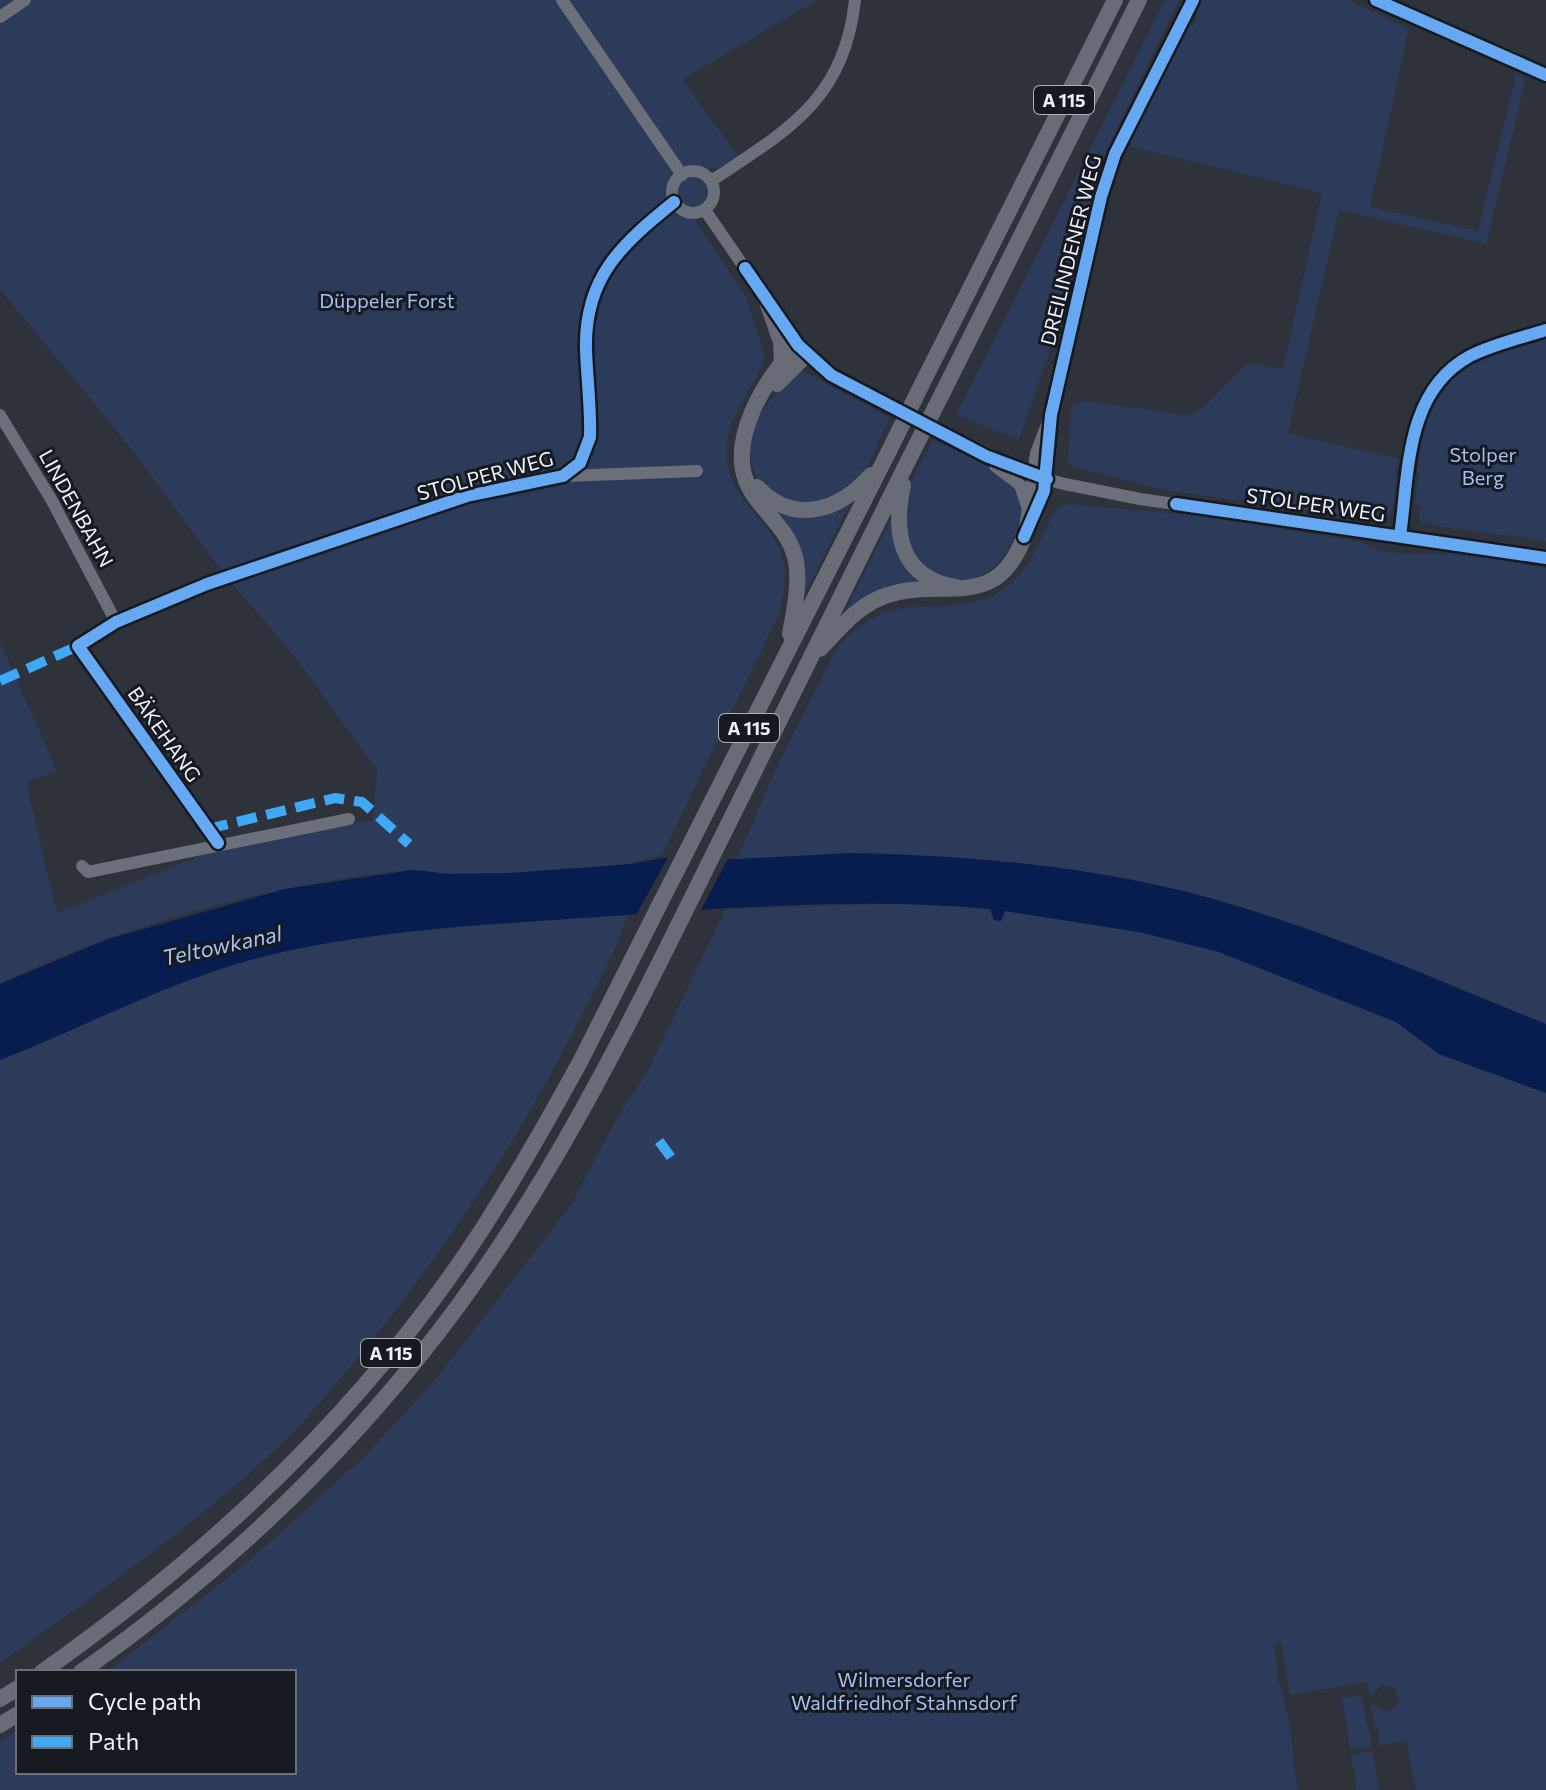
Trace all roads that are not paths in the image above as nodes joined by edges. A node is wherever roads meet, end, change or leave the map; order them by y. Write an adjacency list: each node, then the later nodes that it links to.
1 (25, 0): 8 (street)
2 (562, 0): 10 (street)
3 (855, 0): 11 (street)
4 (1115, 0): 21 (highway, A 115, bridge)
5 (1139, 0): 23 (highway, A 115, bridge)
6 (1193, 0): 20 (street, DREILINDENER WEG)
7 (1376, 0): 9 (street)
8 (0, 17)
9 (1546, 75)
10 (682, 175): 11 (street); 12 (street)
11 (711, 181): 13 (street)
12 (674, 202): 13 (street); 27 (street, STOLPER WEG)
13 (705, 210): 14 (street, STOLPER WEG)
14 (766, 299): 16 (street, STOLPER WEG); 17 (highway)
15 (1546, 330): 30 (street)
16 (802, 350): 17 (highway); 18 (highway); 22 (street, STOLPER WEG)
17 (782, 363): 18 (highway)
18 (758, 406): 24 (highway)
19 (0, 415): 34 (street, LINDENBAHN)
20 (1051, 415): 26 (street, DREILINDENER WEG); 28 (street, DREILINDENER WEG)
21 (886, 456): 24 (highway); 36 (highway, A 115)
22 (986, 456): 26 (street, STOLPER WEG); 29 (street)
23 (908, 461): 33 (highway); 37 (highway, A 115)
24 (743, 467): 36 (highway)
25 (697, 471): 27 (street, STOLPER WEG)
26 (1033, 475): 28 (street, STOLPER WEG); 29 (street, DREILINDENER WEG)
27 (563, 476): 34 (street, STOLPER WEG)
28 (1047, 479): 30 (street, STOLPER WEG); 31 (street, DREILINDENER WEG)
29 (1027, 509): 31 (street, DREILINDENER WEG)
30 (1400, 536): 32 (street, STOLPER WEG)
31 (1024, 537): 33 (highway)
32 (1546, 558)
33 (969, 589): 37 (highway)
34 (116, 622): 35 (street, STOLPER WEG)
35 (78, 646): 39 (street, BÄKEHANG)
36 (787, 652): 41 (highway, A 115)
37 (808, 661): 42 (highway, A 115)
38 (349, 819): 39 (street)
39 (218, 843): 40 (street)
40 (82, 866)
41 (45, 1670)
42 (84, 1670)

